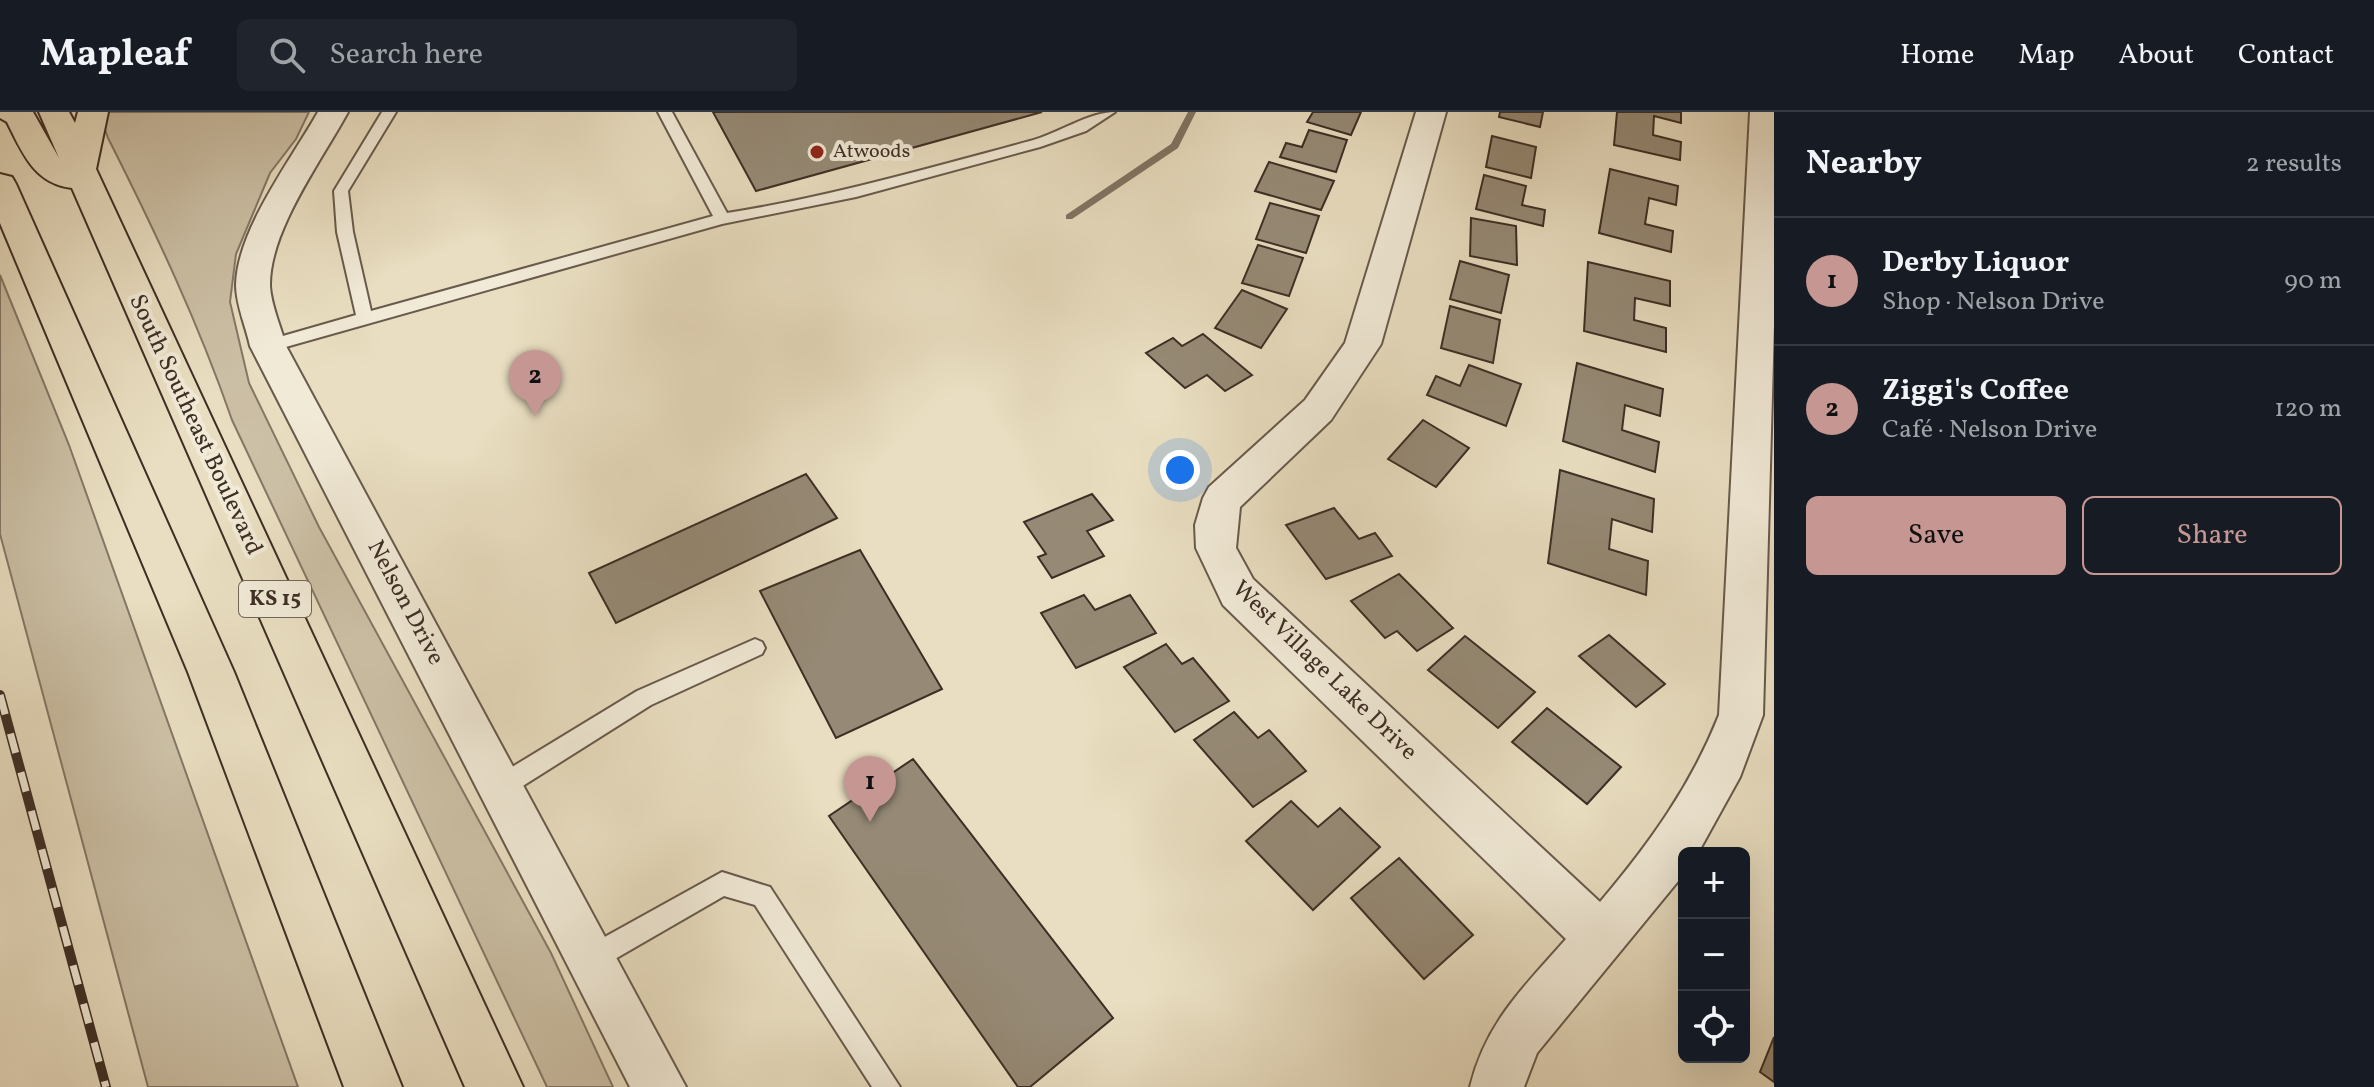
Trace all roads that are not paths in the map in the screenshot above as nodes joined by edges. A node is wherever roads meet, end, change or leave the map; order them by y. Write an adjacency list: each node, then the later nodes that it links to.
1 (11, 112): 10 (main road)
2 (54, 112): 10 (main road, South Southeast Boulevard / KS 15)
3 (93, 112): 10 (main road)
4 (333, 112): 14 (street, Nelson Drive)
5 (389, 112): 13 (lane)
6 (665, 112): 12 (lane)
7 (1108, 112): 12 (lane)
8 (1431, 112): 17 (street, West Village Lake Drive)
9 (1765, 112): 17 (street)
10 (82, 180): 20 (main road, South Southeast Boulevard / KS 15)
11 (0, 184): 19 (main road)
12 (722, 219): 13 (lane)
13 (365, 319): 14 (lane)
14 (268, 346): 16 (street, Nelson Drive)
15 (755, 648): 16 (lane)
16 (502, 786): 18 (street, Nelson Drive)
17 (1600, 937): 23 (street)
18 (592, 958): 21 (street, Nelson Drive); 22 (lane)
19 (373, 1087)
20 (494, 1087)
21 (659, 1087)
22 (887, 1087)
23 (1497, 1087)

